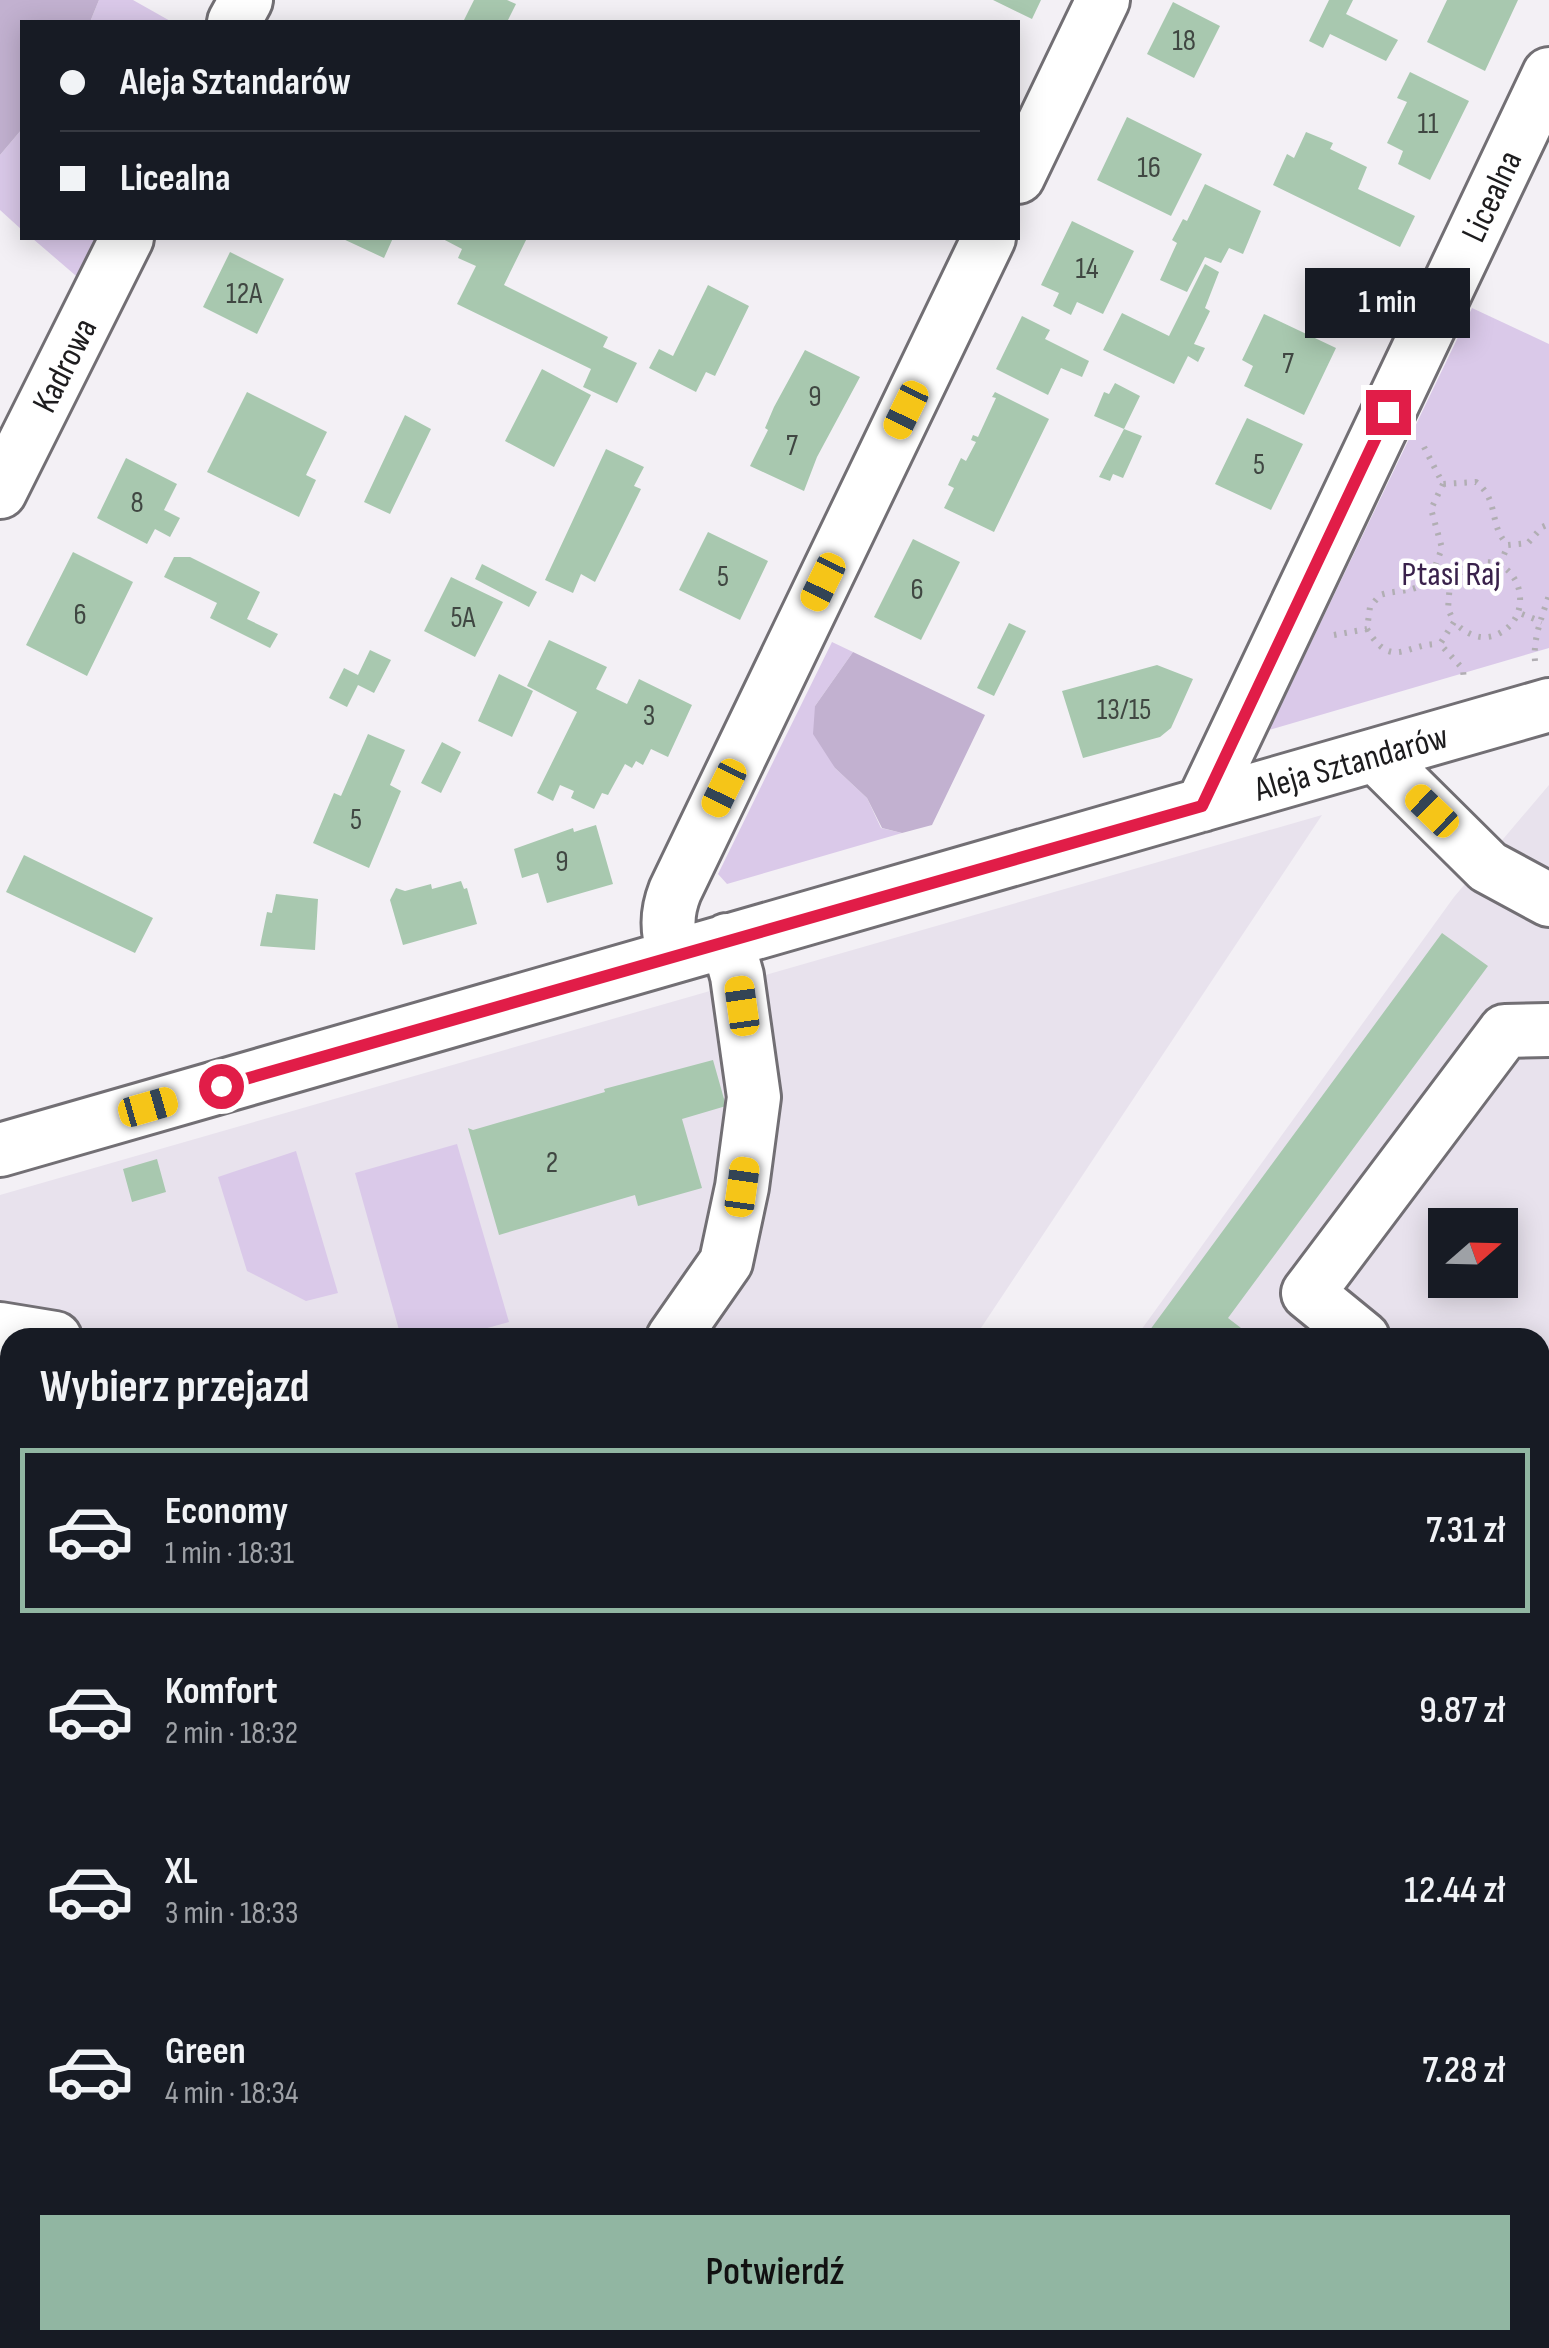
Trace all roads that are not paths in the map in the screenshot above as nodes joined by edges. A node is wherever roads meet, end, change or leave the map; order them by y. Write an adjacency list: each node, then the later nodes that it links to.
1 (1103, 0): 3 (street)
2 (1549, 74): 9 (street, Licealna)
3 (1020, 173)
4 (126, 240): 6 (street, Kadrowa)
5 (987, 240): 12 (street)
6 (0, 492)
7 (1542, 684): 8 (street, Aleja Sztandarów)
8 (1375, 756): 9 (street, Aleja Sztandarów); 10 (street)
9 (1202, 806): 11 (street, Aleja Sztandarów)
10 (1549, 900)
11 (727, 940): 12 (street, Aleja Sztandarów); 15 (street)
12 (674, 955): 14 (street, Aleja Sztandarów)
13 (1549, 1030): 16 (street)
14 (0, 1150)
15 (680, 1328)
16 (1351, 1328)

